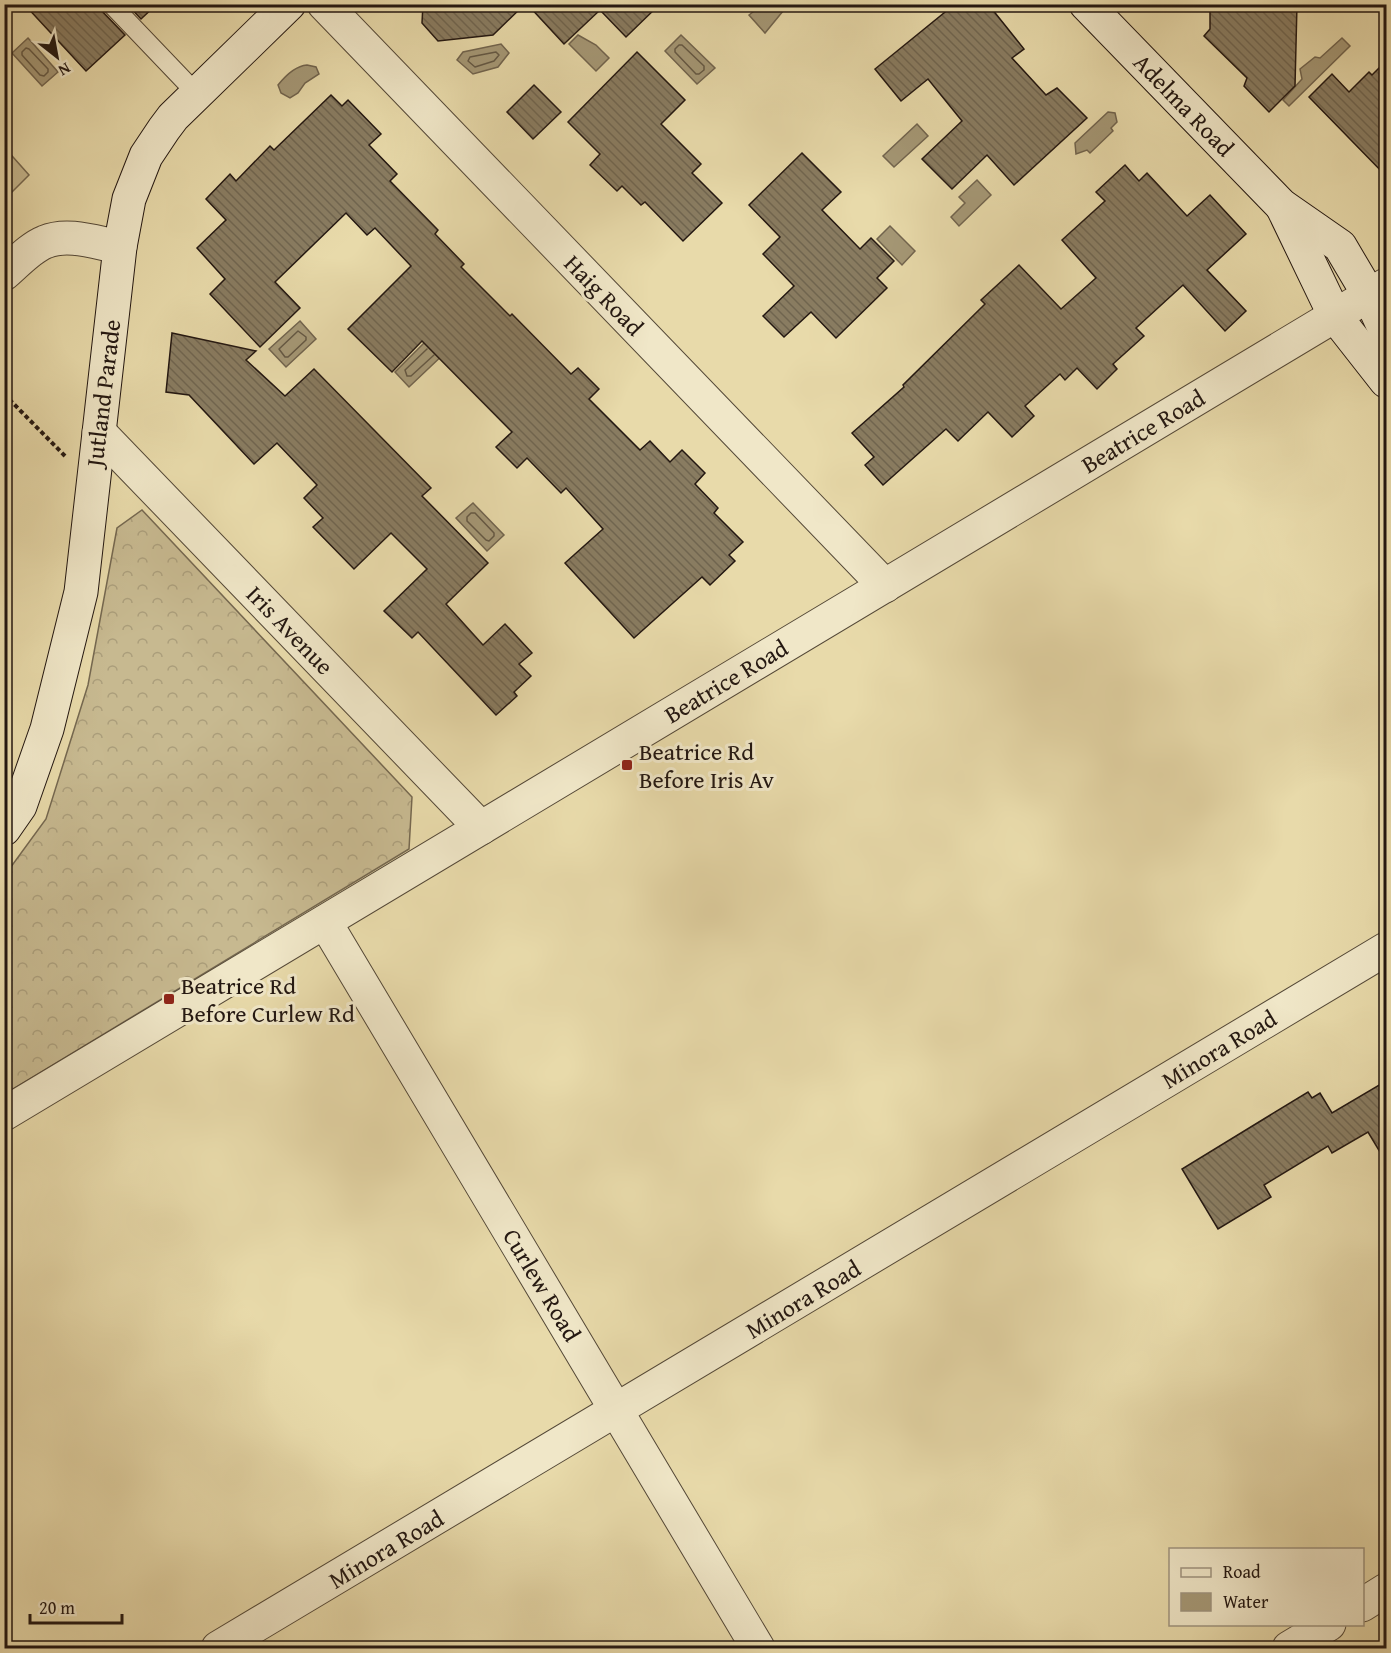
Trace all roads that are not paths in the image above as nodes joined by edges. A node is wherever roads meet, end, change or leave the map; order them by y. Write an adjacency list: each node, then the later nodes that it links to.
1 (111, 4): 5 (lane)
2 (289, 4): 5 (street, Jutland Parade)
3 (324, 4): 14 (street, Haig Road)
4 (1086, 4): 6 (street, Adelma Road)
5 (197, 94): 7 (street, Jutland Parade)
6 (1281, 205): 9 (street, Adelma Road); 10 (street, Adelma Road)
7 (120, 247): 8 (street); 13 (street, Jutland Parade)
8 (4, 274)
9 (1378, 290): 10 (street, Beatrice Road); 11 (street, Adelma Road)
10 (1335, 316): 12 (street, Adelma Road); 14 (street, Beatrice Road)
11 (1386, 332)
12 (1386, 381)
13 (99, 432): 15 (street, Iris Avenue); 16 (street, Jutland Parade)
14 (885, 586): 15 (street, Beatrice Road)
15 (481, 828): 17 (street, Beatrice Road)
16 (4, 829)
17 (325, 922): 19 (street, Beatrice Road); 20 (street, Curlew Road)
18 (1386, 949): 20 (street, Minora Road)
19 (4, 1114)
20 (617, 1411): 24 (street, Minora Road); 25 (street, Curlew Road)
21 (1386, 1590): 22 (street)
22 (1364, 1604)
23 (1326, 1626): 26 (street)
24 (218, 1648)
25 (758, 1648)
26 (1289, 1648)

